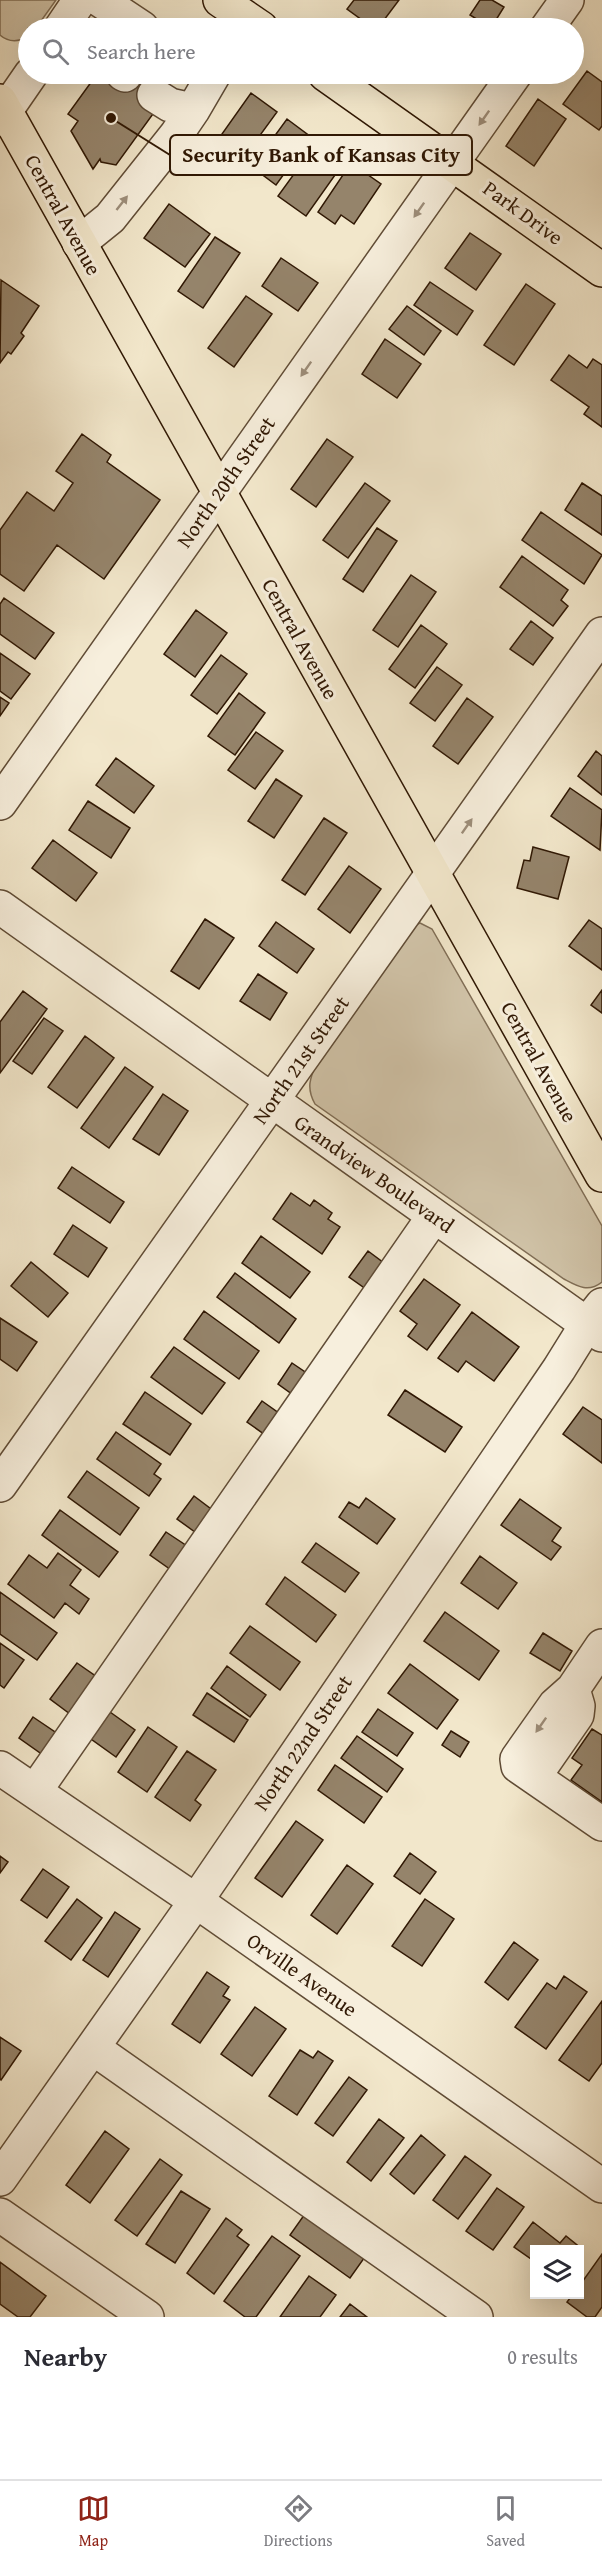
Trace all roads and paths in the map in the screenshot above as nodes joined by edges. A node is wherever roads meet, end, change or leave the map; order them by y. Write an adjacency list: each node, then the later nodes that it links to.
1 (80, 0): 5 (street)
2 (100, 0): 6 (street)
3 (220, 0): 7 (main road)
4 (567, 0): 8 (street)
5 (68, 18)
6 (127, 18)
7 (243, 18)
8 (554, 18)
9 (22, 84): 15 (street)
10 (206, 84): 14 (street)
11 (340, 84): 16 (main road, Park Drive)
12 (508, 84): 16 (street, North 20th Street, one-way to 16)
13 (154, 95): 14 (street)
14 (193, 110): 17 (street, one-way to 14)
15 (2, 111): 17 (main road, Central Avenue)
16 (453, 162): 18 (main road, Park Drive); 19 (street, North 20th Street, one-way to 19)
17 (79, 243): 19 (main road, Central Avenue)
18 (602, 270)
19 (218, 493): 21 (street, North 20th Street); 22 (main road, Central Avenue)
20 (602, 634): 22 (street, North 21st Street, one-way to 20)
21 (0, 803)
22 (433, 873): 24 (street, North 21st Street); 25 (main road, Central Avenue)
23 (0, 907): 24 (street, Grandview Boulevard)
24 (272, 1101): 26 (street, Grandview Boulevard); 28 (street, North 21st Street)
25 (602, 1175)
26 (434, 1216): 27 (street, Grandview Boulevard); 31 (street)
27 (597, 1322): 33 (street, North 22nd Street)
28 (0, 1485)
29 (602, 1646): 32 (street, one-way to 32)
30 (0, 1768): 31 (street, Orville Avenue)
31 (35, 1791): 33 (street, Orville Avenue)
32 (602, 1824)
33 (196, 1901): 34 (street, North 22nd Street); 36 (street, Orville Avenue)
34 (93, 2048): 35 (street, North 22nd Street); 39 (street)
35 (0, 2179)
36 (602, 2186)
37 (0, 2215): 38 (street)
38 (147, 2317)
39 (476, 2317)

